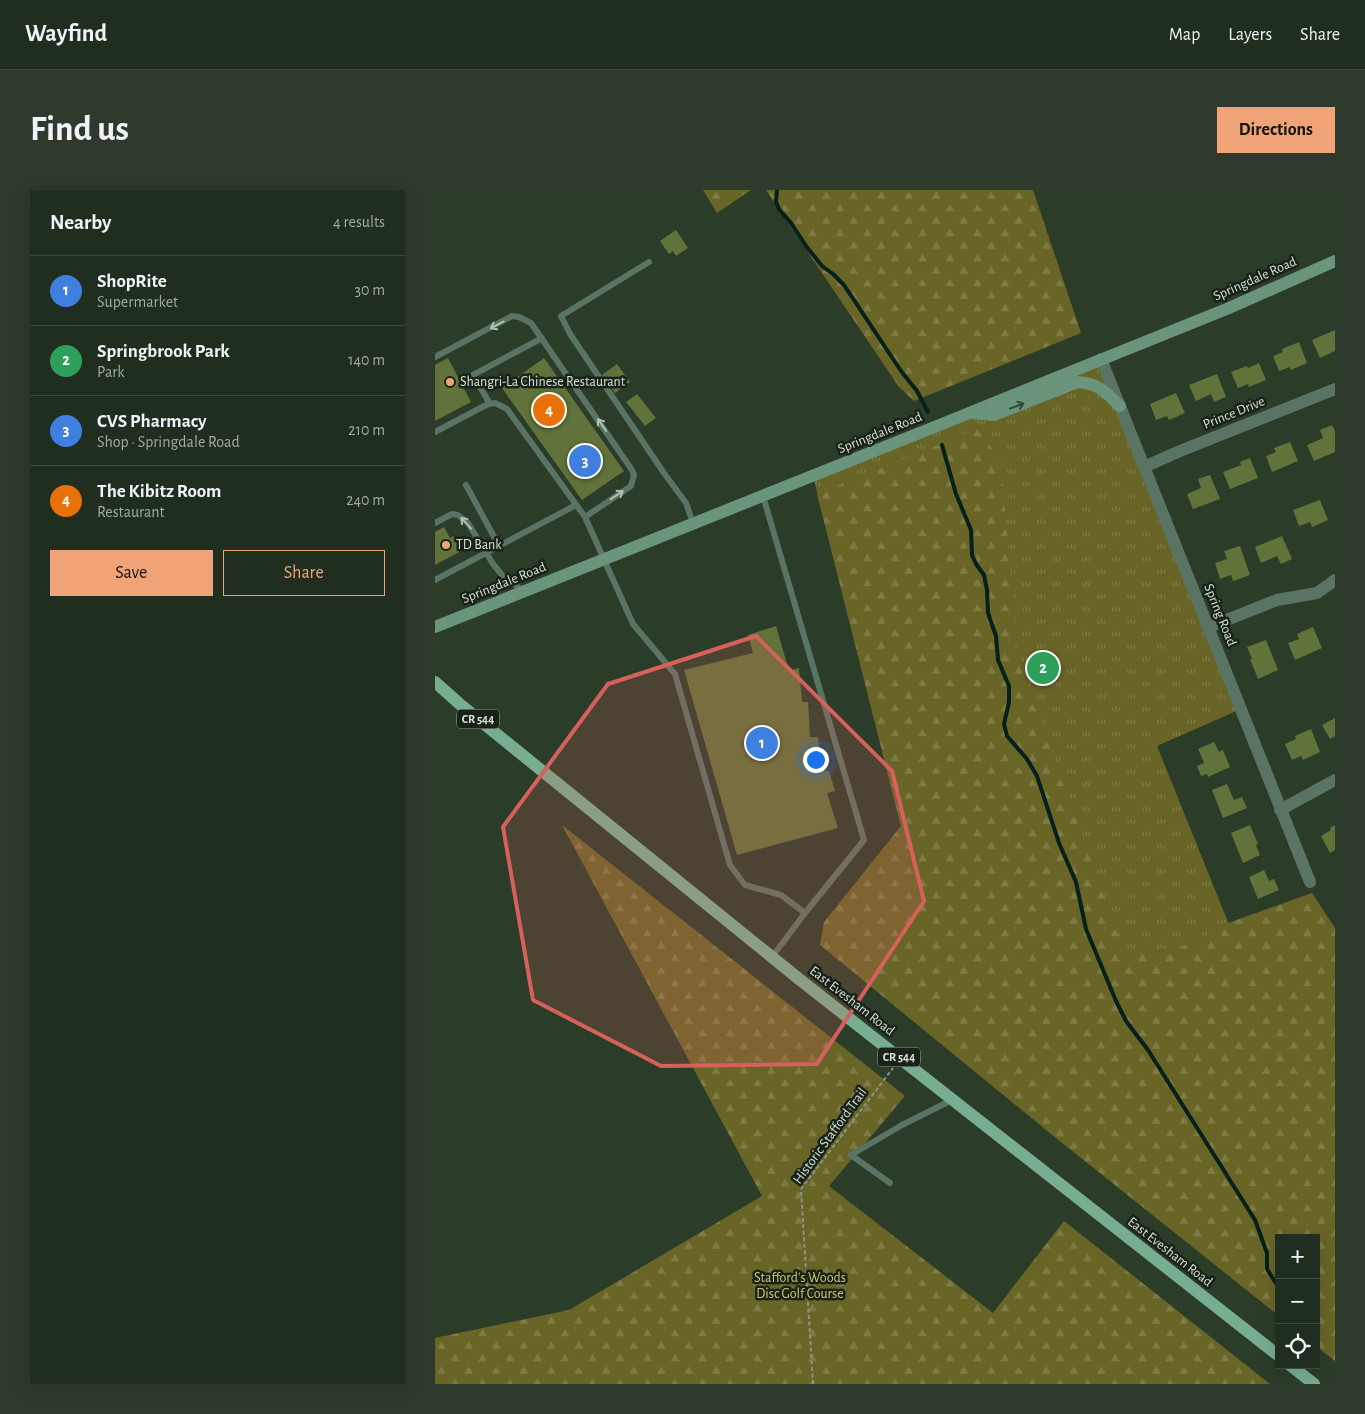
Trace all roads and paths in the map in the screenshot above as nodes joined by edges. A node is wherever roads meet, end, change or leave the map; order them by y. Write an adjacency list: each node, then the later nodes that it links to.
1 (649, 262): 17 (lane)
2 (1335, 262): 5 (main road, Springdale Road)
3 (542, 338): 4 (lane, one-way to 4); 7 (lane); 15 (lane, one-way to 3)
4 (435, 357)
5 (1101, 359): 8 (street, Spring Road); 9 (main road, Springdale Road)
6 (1335, 389): 11 (street, Prince Drive)
7 (490, 404): 10 (lane); 14 (lane)
8 (1120, 406): 9 (main road, one-way to 8); 11 (street, Spring Road)
9 (970, 413): 13 (main road, Springdale Road)
10 (435, 432)
11 (1145, 467): 25 (street, Spring Road)
12 (466, 485): 18 (lane)
13 (763, 496): 17 (main road, Springdale Road); 30 (lane)
14 (576, 505): 15 (lane); 18 (lane)
15 (585, 517): 20 (lane)
16 (435, 523): 19 (lane, one-way to 16)
17 (693, 523): 20 (main road, Springdale Road)
18 (499, 546): 19 (lane)
19 (485, 553): 21 (lane); 23 (lane)
20 (604, 559): 23 (main road, Springdale Road); 30 (lane)
21 (435, 580)
22 (1335, 580): 25 (street)
23 (523, 591): 24 (main road, Springdale Road)
24 (435, 627)
25 (1209, 628): 28 (street, Spring Road)
26 (435, 682): 31 (main road, East Evesham Road / CR 544)
27 (1335, 780): 28 (street)
28 (1281, 810): 29 (street, Spring Road)
29 (1310, 882)
30 (805, 913): 31 (lane)
31 (772, 957): 32 (main road, East Evesham Road / CR 544)
32 (901, 1058): 33 (main road, East Evesham Road / CR 544); 37 (path, Historic Stafford Trail)
33 (953, 1100): 34 (lane); 35 (main road, East Evesham Road / CR 544)
34 (889, 1183)
35 (1275, 1353)
36 (1295, 1369): 38 (main road)
37 (813, 1384)
38 (1314, 1384)

